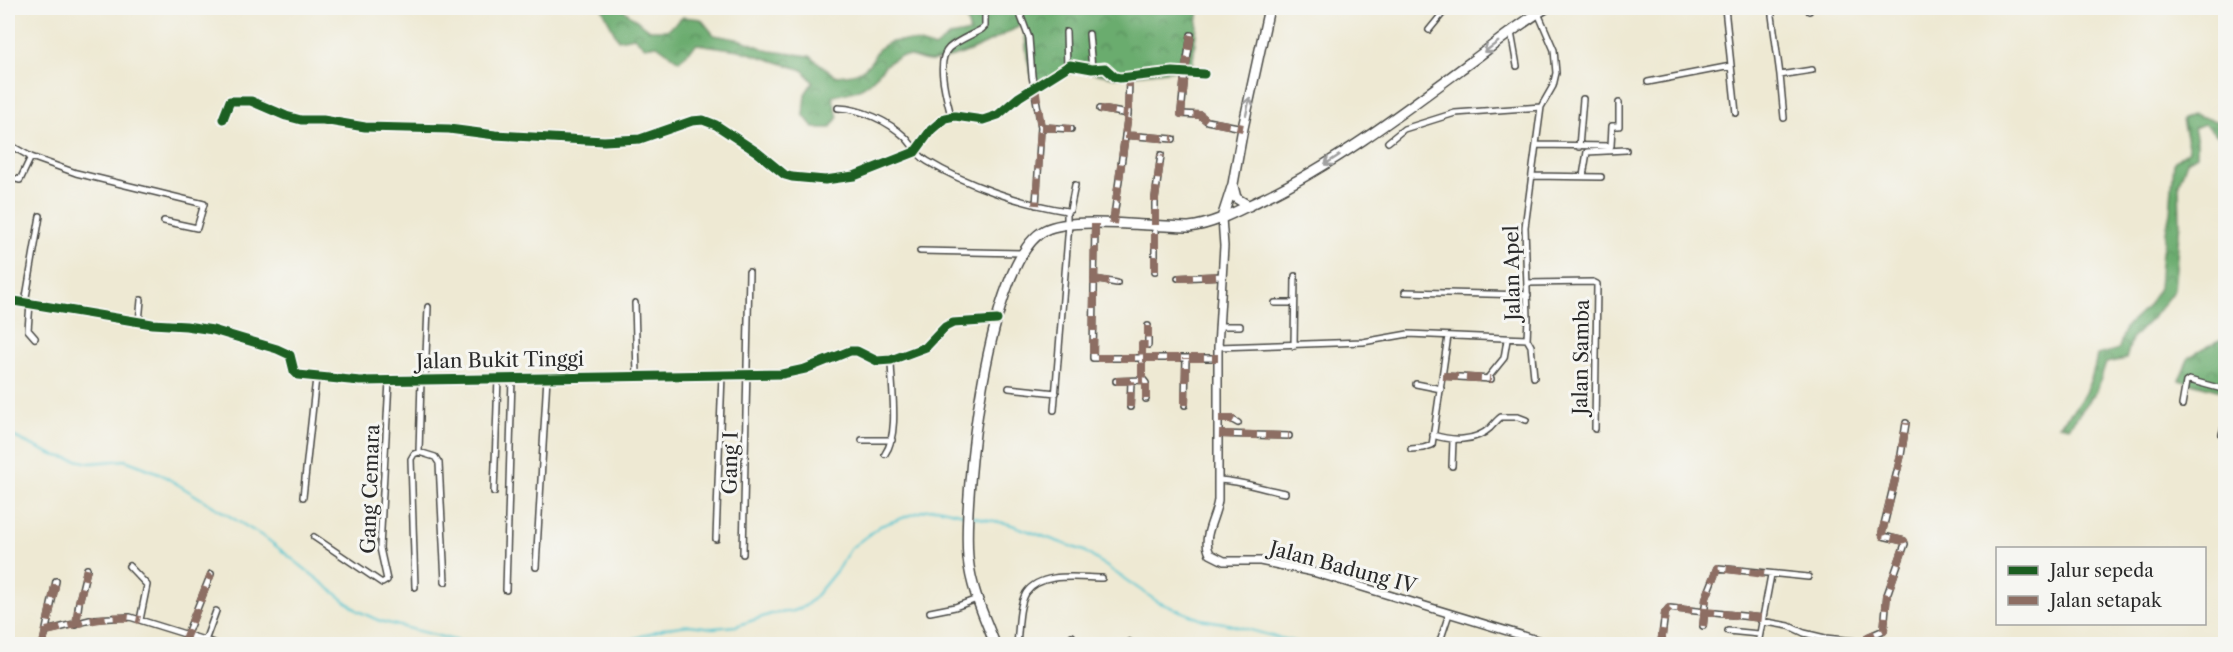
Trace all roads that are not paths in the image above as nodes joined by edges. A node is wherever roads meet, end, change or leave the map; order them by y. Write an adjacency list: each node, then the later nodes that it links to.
1 (986, 8): 31 (street)
2 (1269, 8): 35 (highway, one-way to 2)
3 (1447, 8): 8 (street)
4 (1725, 8): 14 (street)
5 (1771, 8): 20 (street)
6 (1541, 9): 9 (highway); 26 (street, Jalan Apel)
7 (1017, 12): 23 (street)
8 (1429, 30)
9 (1511, 32): 13 (street); 55 (highway, one-way to 55)
10 (1066, 33): 15 (street)
11 (1089, 34): 16 (street)
12 (1191, 35): 18 (street)
13 (1517, 66)
14 (1731, 66): 22 (street); 29 (street)
15 (1067, 67): 16 (street); 23 (street)
16 (1092, 69): 21 (street)
17 (1812, 70): 20 (street)
18 (1185, 72): 19 (street); 21 (street); 35 (street)
19 (1204, 74)
20 (1780, 75): 32 (street)
21 (1129, 78): 30 (street)
22 (1648, 82)
23 (1035, 86): 31 (street); 34 (street)
24 (1583, 99): 42 (street)
25 (1619, 103): 42 (street)
26 (1541, 107): 39 (street); 41 (street, Jalan Apel)
27 (838, 108): 44 (street)
28 (1101, 110): 30 (street)
29 (1736, 113)
30 (1128, 114): 37 (street)
31 (951, 116): 44 (street)
32 (1784, 118)
33 (223, 119): 44 (street)
34 (1041, 127): 36 (street); 54 (street)
35 (1243, 128): 52 (highway)
36 (1071, 129)
37 (1125, 135): 38 (street); 62 (street)
38 (1173, 139)
39 (1388, 142)
40 (9, 145): 45 (street); 47 (street)
41 (1536, 145): 42 (street); 50 (street, Jalan Apel)
42 (1580, 147)
43 (1626, 150): 48 (street)
44 (915, 152): 54 (street)
45 (8, 154)
46 (1161, 155): 63 (street)
47 (31, 157): 49 (street); 59 (street)
48 (1583, 176): 50 (street); 51 (street)
49 (8, 177)
50 (1532, 177): 73 (street, Jalan Apel)
51 (1601, 177)
52 (1233, 184): 55 (highway); 58 (highway)
53 (1075, 185): 56 (street)
54 (1036, 205): 56 (street)
55 (1249, 206): 58 (highway)
56 (1067, 211): 60 (street)
57 (40, 216): 78 (street)
58 (1222, 218): 63 (highway); 68 (street, Jalan Badung IV)
59 (164, 222)
60 (1068, 223): 61 (highway); 65 (highway); 116 (street)
61 (1095, 224): 62 (highway); 71 (street)
62 (1113, 224): 63 (highway)
63 (1154, 226): 66 (street)
64 (920, 251): 65 (street)
65 (1022, 253): 83 (highway)
66 (1155, 271)
67 (749, 272): 99 (street, Gang I)
68 (1222, 276): 70 (street); 86 (street, Jalan Badung IV)
69 (1295, 276): 81 (street)
70 (1178, 278)
71 (1094, 279): 72 (street); 94 (street)
72 (1117, 283)
73 (1527, 283): 75 (street, Jalan Apel); 127 (street, Jalan Samba)
74 (1405, 292): 75 (street)
75 (1528, 296): 91 (street, Jalan Apel)
76 (8, 300): 78 (street, Jalan Bukit Tinggi)
77 (141, 300): 84 (street)
78 (28, 303): 84 (street, Jalan Bukit Tinggi); 89 (street)
79 (635, 303): 100 (street)
80 (1275, 303): 81 (street)
81 (1293, 303): 92 (street)
82 (428, 307): 107 (street)
83 (997, 320): 97 (street); 157 (highway)
84 (139, 322): 104 (street, Jalan Bukit Tinggi)
85 (1148, 326): 94 (street)
86 (1219, 326): 87 (street); 93 (street, Jalan Badung IV)
87 (1240, 326)
88 (1448, 336): 90 (street, Jalan Apel); 92 (street, Jalan Apel); 101 (street)
89 (35, 338)
90 (1507, 339): 91 (street, Jalan Apel); 101 (street)
91 (1527, 339): 103 (street)
92 (1294, 346): 93 (street, Jalan Apel)
93 (1218, 347): 96 (street, Jalan Badung IV)
94 (1142, 357): 95 (street); 108 (street)
95 (1186, 358): 96 (street); 118 (street)
96 (1218, 358): 122 (street, Jalan Badung IV)
97 (891, 360): 99 (street, Jalan Bukit Tinggi); 133 (street)
98 (722, 374): 99 (street, Jalan Bukit Tinggi); 100 (street, Jalan Bukit Tinggi); 144 (street)
99 (748, 374): 145 (street, Gang I)
100 (637, 375): 102 (street, Jalan Bukit Tinggi)
101 (1443, 376): 114 (street)
102 (547, 377): 106 (street, Jalan Bukit Tinggi); 147 (street)
103 (1534, 377)
104 (316, 378): 109 (street, Jalan Bukit Tinggi); 142 (street)
105 (498, 378): 106 (street, Jalan Bukit Tinggi); 107 (street, Jalan Bukit Tinggi); 140 (street)
106 (512, 378): 156 (street)
107 (423, 380): 109 (street, Jalan Bukit Tinggi); 136 (street)
108 (1143, 380): 111 (street); 117 (street)
109 (389, 381): 143 (street, Gang Cemara)
110 (1116, 381): 111 (street)
111 (1131, 381): 120 (street)
112 (1416, 384): 114 (street)
113 (1009, 388): 116 (street)
114 (1441, 389): 128 (street)
115 (2226, 390): 119 (street)
116 (1056, 393): 121 (street)
117 (1146, 399)
118 (1185, 405)
119 (2182, 405)
120 (1130, 407)
121 (1054, 410)
122 (1219, 419): 125 (street); 129 (street, Jalan Badung IV)
123 (1526, 420): 134 (street)
124 (2226, 420): 130 (street)
125 (1238, 423)
126 (1906, 423): 172 (street)
127 (1595, 429)
128 (1434, 432): 134 (street); 135 (street)
129 (1219, 434): 131 (street); 139 (street, Jalan Badung IV)
130 (2222, 434)
131 (1289, 436)
132 (862, 440): 133 (street)
133 (892, 440): 137 (street)
134 (1453, 440): 138 (street)
135 (1411, 449)
136 (419, 452): 154 (street); 155 (street)
137 (885, 454)
138 (1452, 466)
139 (1219, 480): 141 (street); 161 (street, Jalan Badung IV)
140 (494, 492)
141 (1286, 493)
142 (303, 497)
143 (314, 537)
144 (716, 539)
145 (743, 554)
146 (129, 566): 163 (street)
147 (536, 567)
148 (87, 569): 164 (street)
149 (211, 574): 169 (street)
150 (1771, 575): 151 (street); 159 (street); 162 (street)
151 (1808, 577)
152 (1102, 578): 177 (street)
153 (56, 581): 166 (street)
154 (445, 582)
155 (415, 587)
156 (506, 590)
157 (977, 599): 160 (street); 176 (highway)
158 (216, 611): 171 (street)
159 (1705, 611): 162 (street); 165 (street); 181 (street)
160 (930, 612)
161 (1449, 614): 179 (street); 180 (street, Jalan Badung IV)
162 (1761, 619): 168 (street); 172 (street)
163 (140, 620): 164 (street); 169 (street)
164 (76, 625): 166 (street)
165 (1703, 626)
166 (46, 631): 173 (street)
167 (1728, 631): 168 (street)
168 (1759, 634): 182 (street)
169 (187, 636): 171 (street); 174 (street)
170 (1071, 636): 178 (street)
171 (205, 641): 175 (street)
172 (1866, 643)
173 (43, 645)
174 (183, 645)
175 (217, 645)
176 (995, 645)
177 (1017, 645)
178 (1071, 645)
179 (1439, 645)
180 (1550, 645)
181 (1662, 645)
182 (1758, 645)

